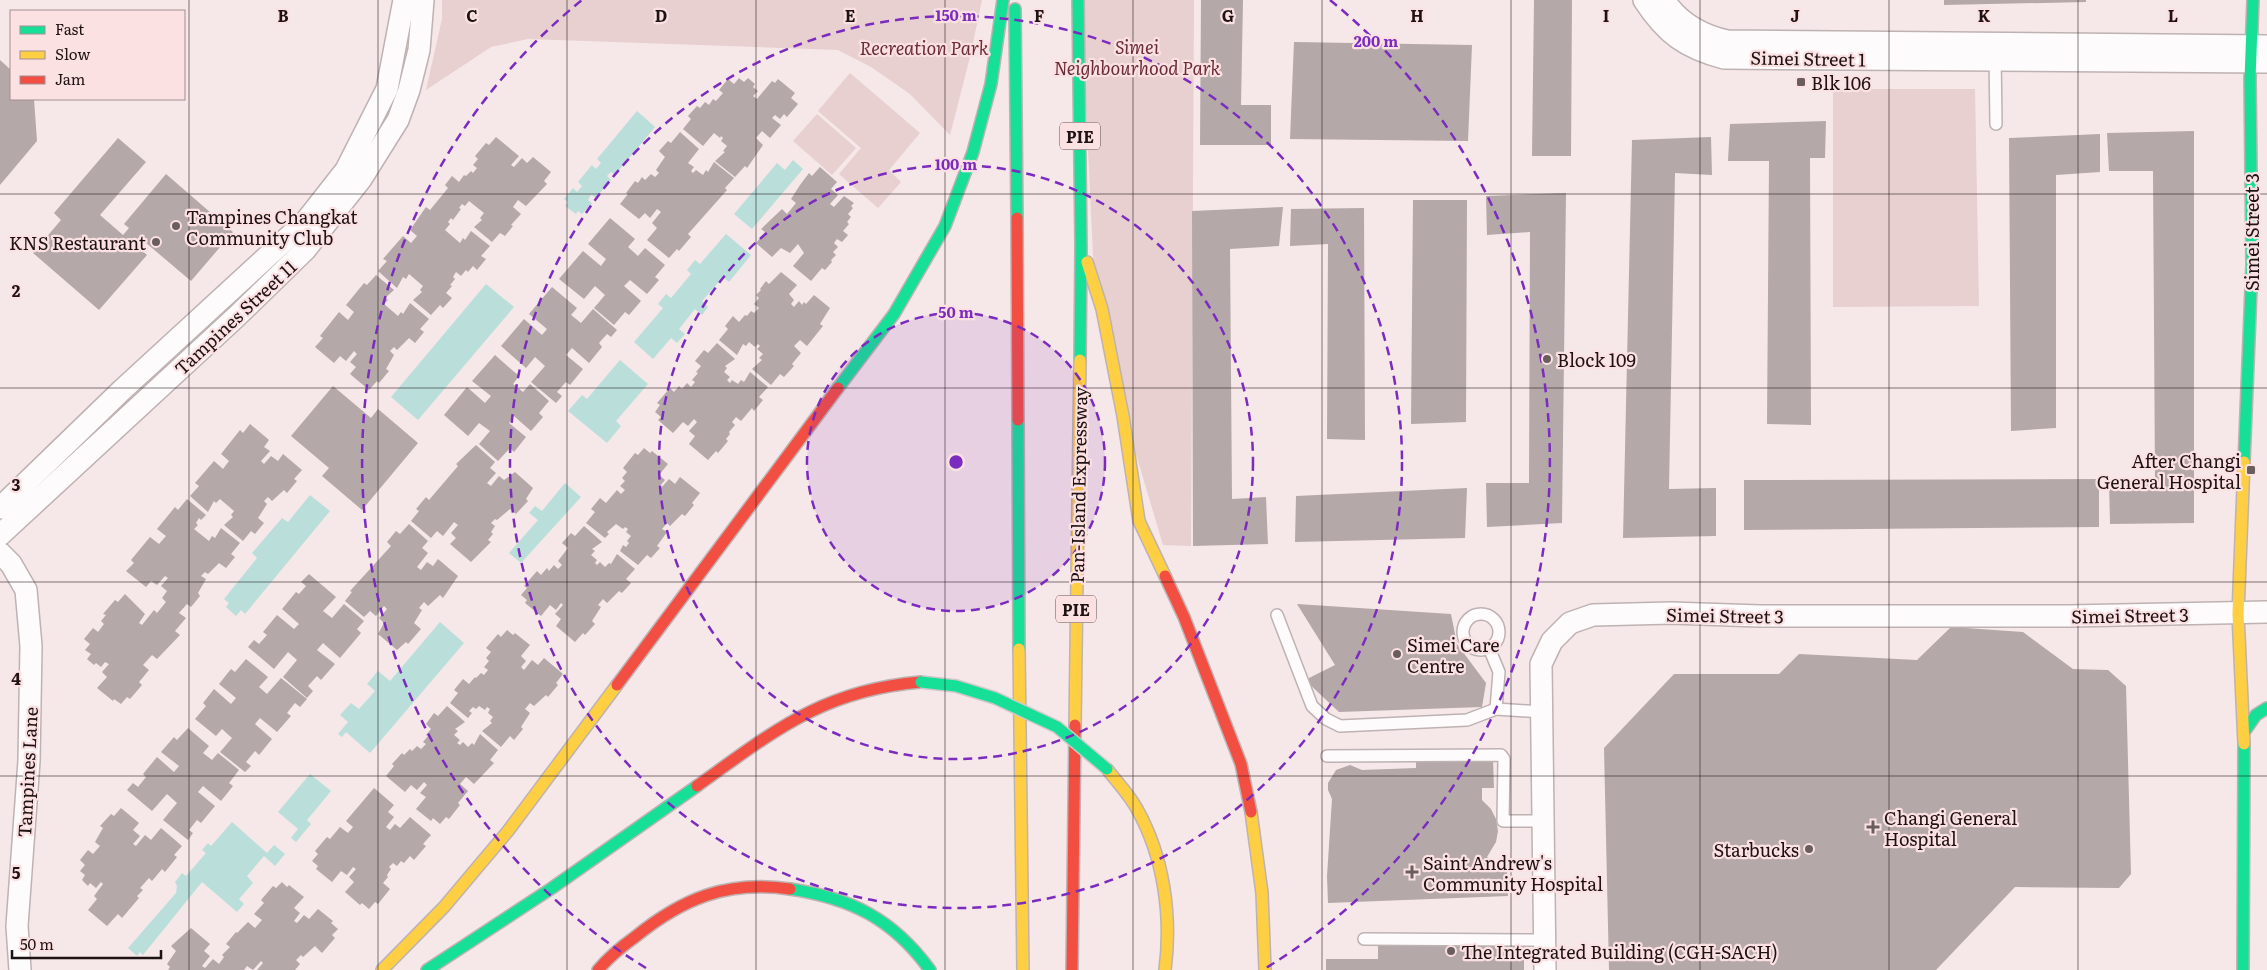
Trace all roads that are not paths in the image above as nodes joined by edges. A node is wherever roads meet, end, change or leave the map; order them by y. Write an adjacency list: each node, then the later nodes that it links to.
1 (404, 0): 12 (street, Tampines Street 11)
2 (423, 0): 12 (street, Tampines Street 11)
3 (1003, 0): 32 (main road)
4 (1015, 0): 36 (main road)
5 (1078, 0): 13 (main road, Pan-Island Expressway / PIE)
6 (1644, 0): 9 (street, Simei Street 1)
7 (1664, 0): 9 (street, Simei Street 1)
8 (2253, 0): 10 (main road, Simei Street 3)
9 (1995, 52): 10 (street, Simei Street 1); 11 (lane)
10 (2259, 54): 14 (main road, Simei Street 3)
11 (1996, 124)
12 (353, 175): 16 (street, Tampines Street 11); 17 (street, Tampines Street 11)
13 (1081, 247): 37 (main road, Pan-Island Expressway / PIE); 39 (main road)
14 (2252, 264): 15 (lane); 20 (main road, Simei Street 3)
15 (2267, 264)
16 (0, 508)
17 (0, 535)
18 (0, 553): 31 (street, Tampines Lane)
19 (2267, 612): 20 (street, Simei Street 3)
20 (2238, 614): 25 (street, Simei Street 3); 26 (main road, Simei Street 3)
21 (1277, 615): 24 (lane)
22 (1490, 648): 24 (lane)
23 (2267, 708): 26 (main road)
24 (1496, 710): 25 (lane)
25 (1542, 712): 28 (street, Simei Street 3)
26 (2244, 732): 41 (main road, Simei Street 3)
27 (1327, 756): 28 (lane)
28 (1543, 822): 30 (street, Simei Street 3)
29 (1364, 939): 30 (lane)
30 (1544, 940): 40 (street, Simei Street 3)
31 (20, 970)
32 (382, 970)
33 (427, 970): 38 (main road, bridge)
34 (598, 970): 35 (main road)
35 (930, 970)
36 (1023, 970)
37 (1072, 970)
38 (1165, 970)
39 (1265, 970)
40 (1545, 970)
41 (2243, 970)

